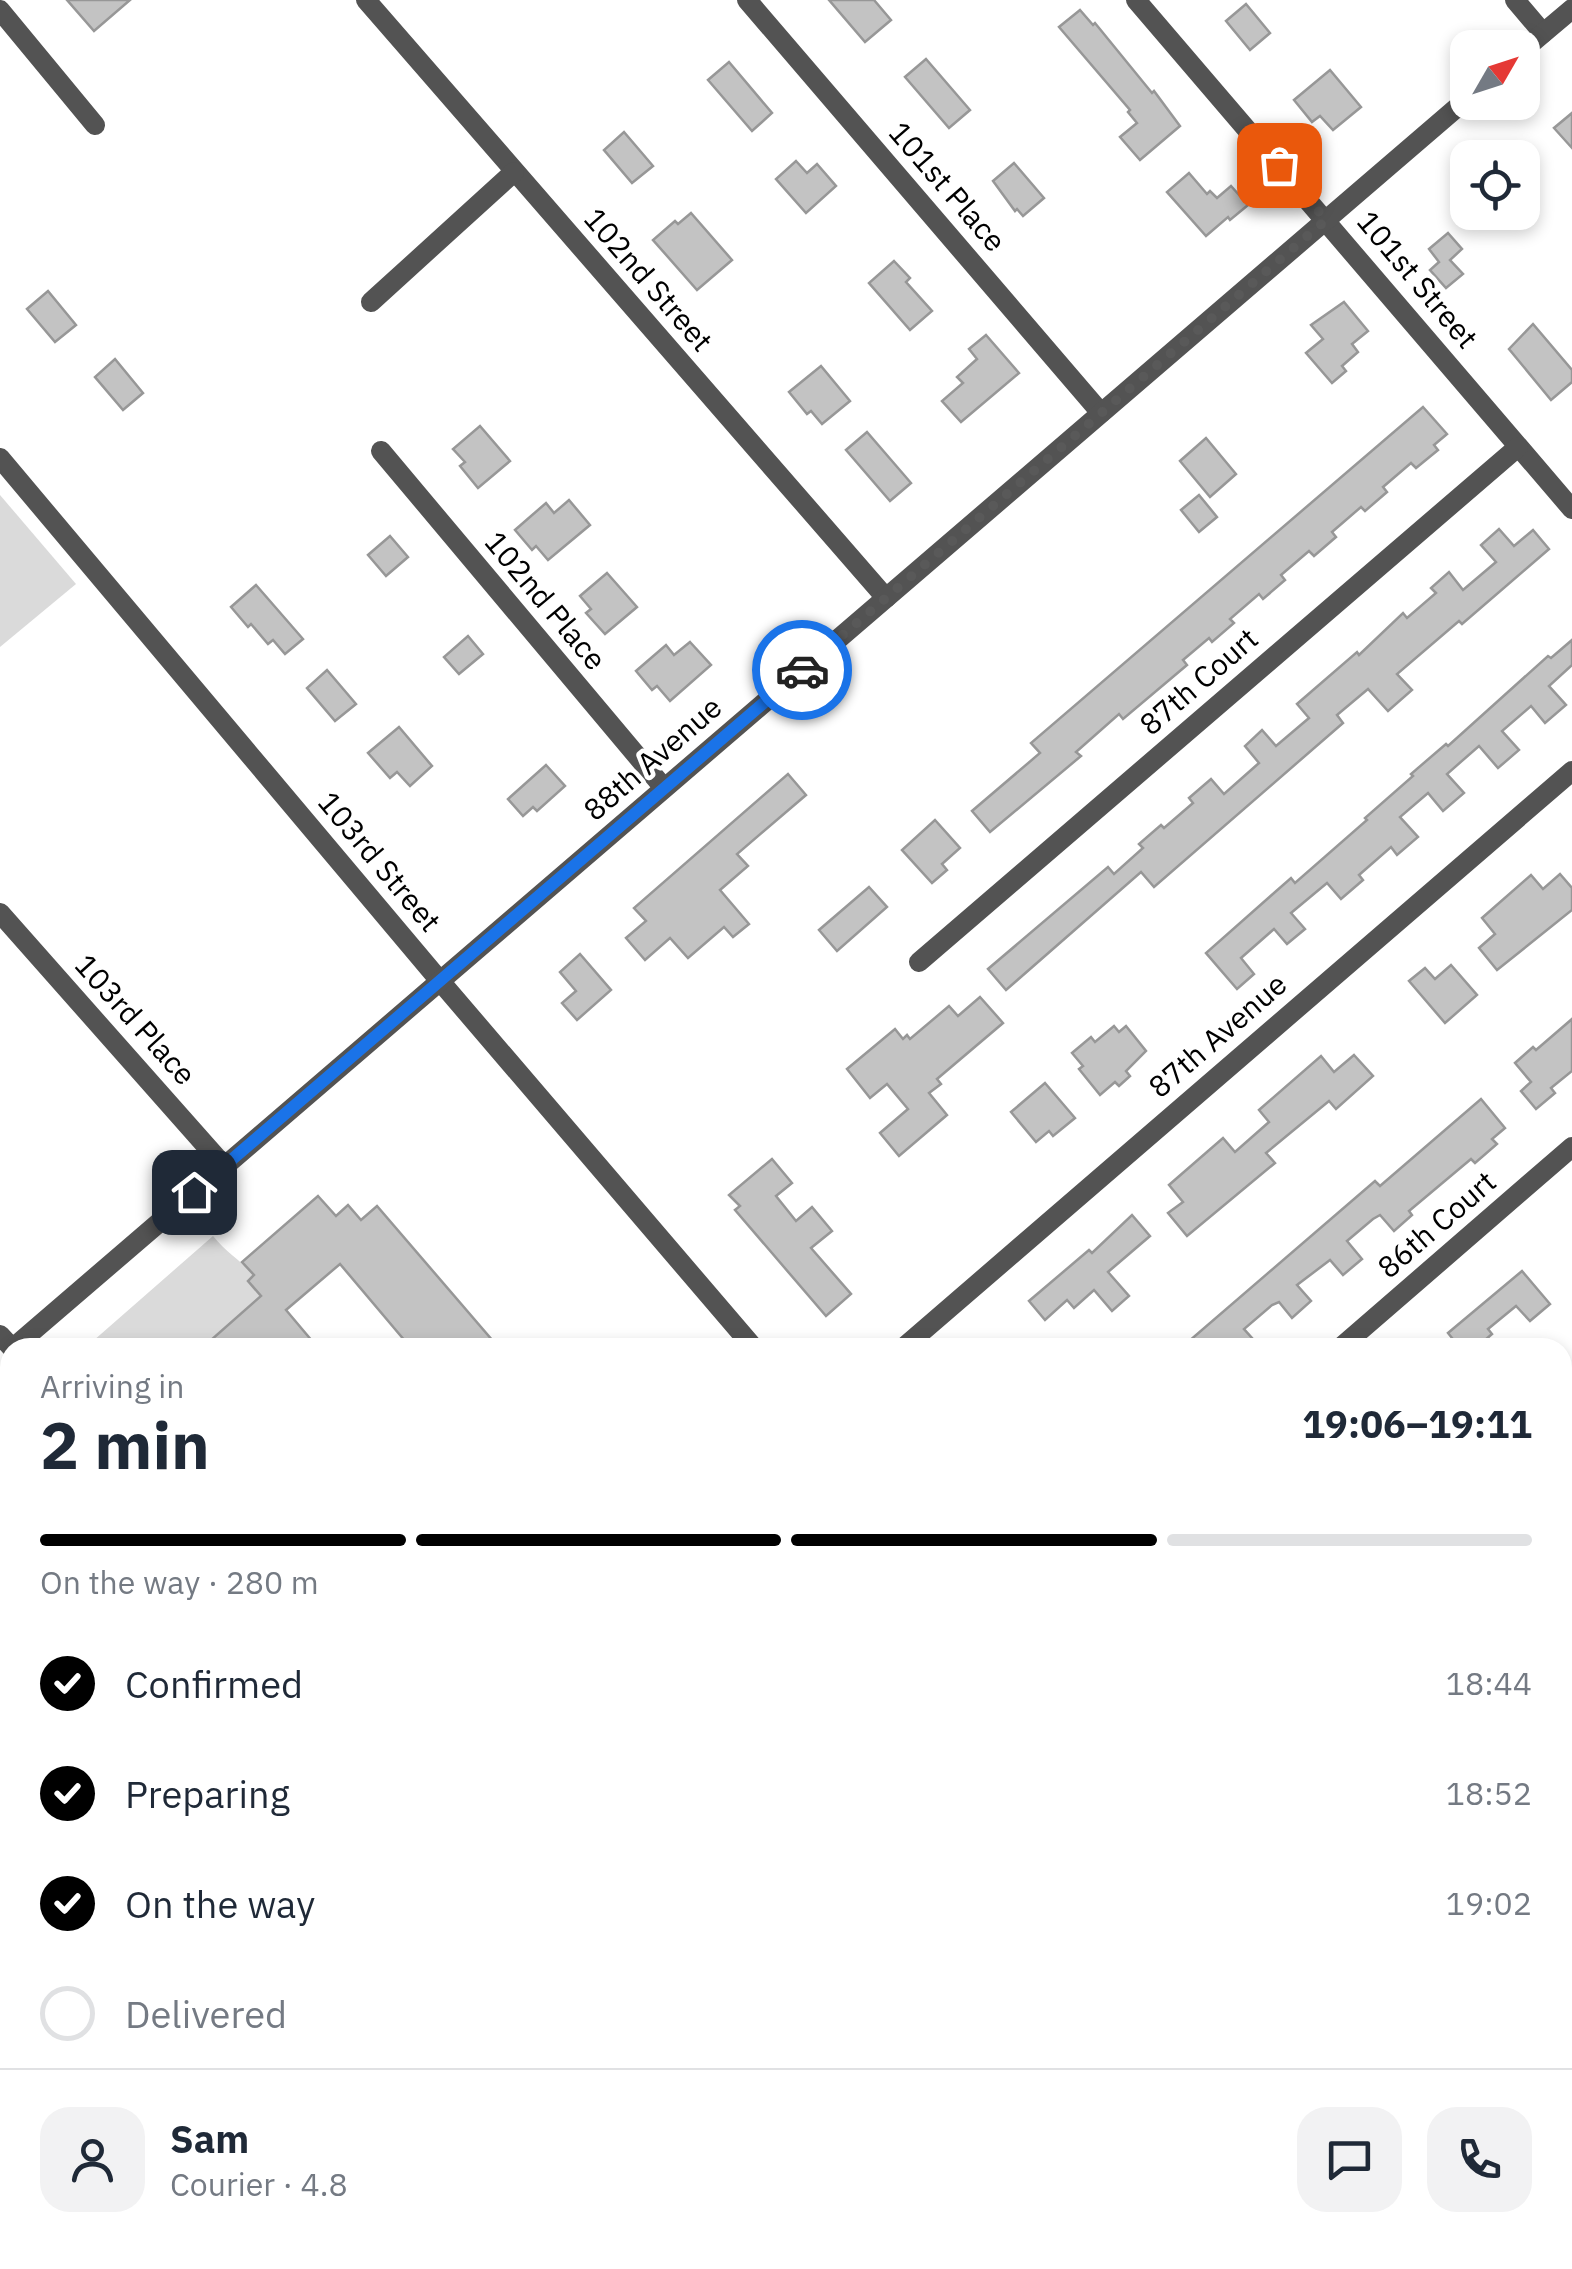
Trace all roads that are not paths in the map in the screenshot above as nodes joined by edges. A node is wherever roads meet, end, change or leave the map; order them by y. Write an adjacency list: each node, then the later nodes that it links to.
1 (366, 0): 11 (street, 102nd Street)
2 (747, 0): 14 (street, 101st Place)
3 (1136, 0): 12 (street, 101st Street)
4 (1515, 0): 7 (street)
5 (1572, 8): 7 (street)
6 (0, 10): 10 (street)
7 (1543, 33): 8 (street)
8 (1540, 36)
9 (1450, 113): 12 (street, 88th Avenue)
10 (95, 125)
11 (514, 172): 13 (street); 19 (street, 102nd Street)
12 (1326, 220): 14 (street, 88th Avenue); 15 (street, 101st Street)
13 (371, 302)
14 (1101, 413): 19 (street, 88th Avenue)
15 (1518, 446): 18 (street, 101st Street); 23 (street, 87th Court)
16 (381, 452): 21 (street, 102nd Place)
17 (0, 458): 24 (street, 103rd Street)
18 (1572, 509)
19 (886, 598): 21 (street, 88th Avenue)
20 (1572, 771): 29 (street, 87th Avenue)
21 (664, 788): 24 (street, 88th Avenue)
22 (0, 914): 26 (street, 103rd Place)
23 (919, 962)
24 (440, 981): 26 (street, 88th Avenue); 28 (street, 103rd Street)
25 (1572, 1147): 30 (street, 86th Court)
26 (224, 1166): 27 (street, 88th Avenue)
27 (24, 1338)
28 (745, 1338)
29 (915, 1338)
30 (1352, 1338)

